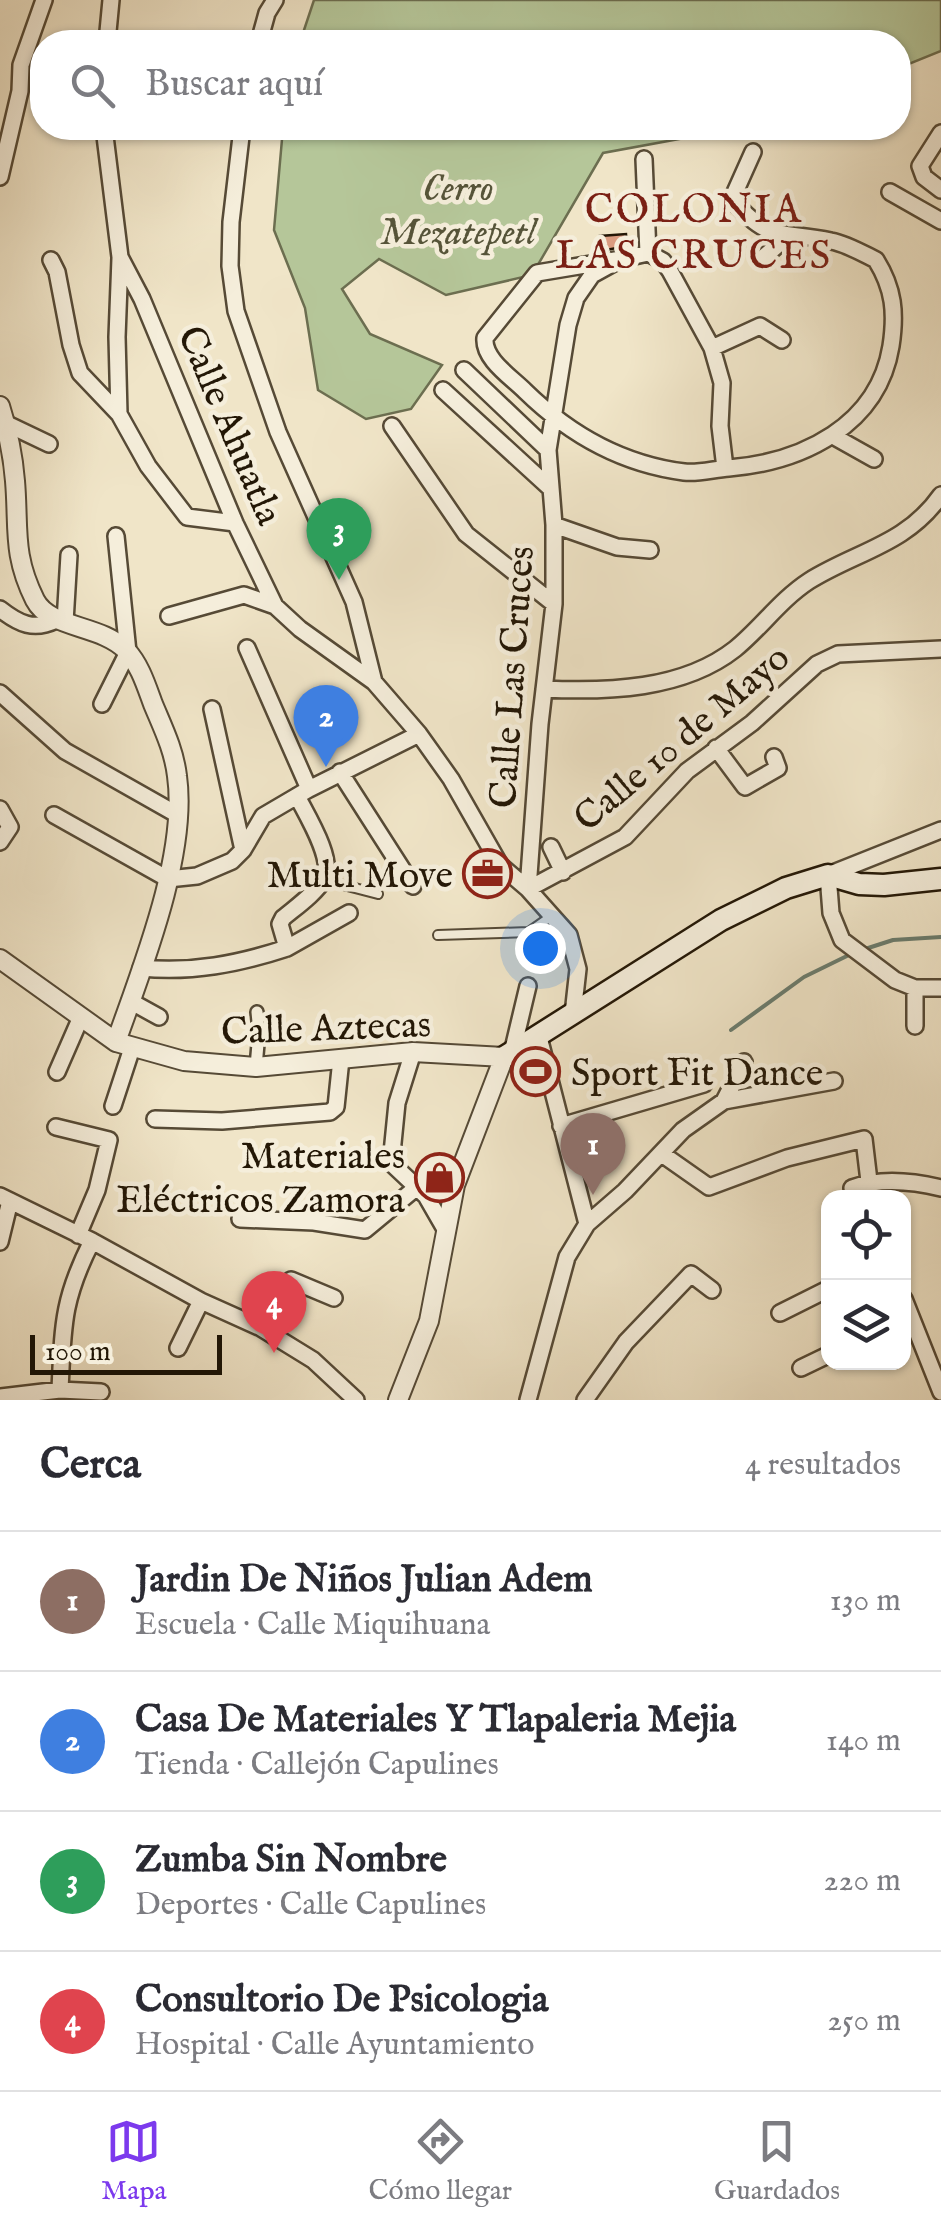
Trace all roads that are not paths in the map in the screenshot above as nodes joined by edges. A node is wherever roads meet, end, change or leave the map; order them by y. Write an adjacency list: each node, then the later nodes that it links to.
1 (44, 0): 4 (street)
2 (111, 0): 5 (street)
3 (274, 0): 6 (street)
4 (33, 30)
5 (107, 30)
6 (262, 30)
7 (30, 40): 13 (street)
8 (941, 133): 14 (street)
9 (105, 140): 20 (street, Calle Ahuatla)
10 (241, 140): 51 (street)
11 (753, 152): 17 (street)
12 (644, 158): 18 (street)
13 (0, 177)
14 (941, 190)
15 (890, 192): 16 (street)
16 (941, 222)
17 (787, 237): 19 (street); 31 (street)
18 (648, 252): 21 (street, Calle Las Cruces); 24 (street)
19 (765, 256)
20 (120, 257): 27 (street); 38 (street, Calle Ahuatla)
21 (621, 259): 29 (street, Calle Las Cruces); 29 (street)
22 (51, 260): 27 (street)
23 (782, 340): 24 (street)
24 (712, 348): 35 (street)
25 (464, 370): 33 (street)
26 (443, 390): 36 (street)
27 (119, 414): 38 (street)
28 (2, 415): 32 (street); 47 (street)
29 (554, 419): 33 (street, Calle Las Cruces); 35 (street)
30 (392, 426): 43 (street)
31 (833, 436): 34 (street); 35 (street)
32 (49, 444)
33 (548, 450): 36 (street, Calle Las Cruces)
34 (874, 459)
35 (725, 468)
36 (550, 488): 39 (street, Calle Las Cruces)
37 (941, 494): 52 (street)
38 (235, 523): 44 (street, Calle Ahuatla)
39 (554, 525): 41 (street); 43 (street, Calle Las Cruces)
40 (116, 536): 50 (street)
41 (650, 550)
42 (69, 555): 47 (street)
43 (554, 604): 52 (street, Calle Las Cruces)
44 (275, 606): 46 (street); 51 (street, Calle Ahuatla)
45 (0, 609): 47 (street)
46 (169, 616)
47 (61, 621): 50 (street)
48 (246, 648): 60 (street)
49 (941, 649): 57 (street, Calle 10 de Mayo)
50 (128, 652): 54 (street); 62 (street)
51 (374, 682): 56 (street, Calle Ahuatla)
52 (544, 690): 74 (street, Calle Las Cruces)
53 (0, 693): 62 (street)
54 (102, 704)
55 (212, 709): 67 (street)
56 (419, 734): 59 (street); 74 (street, Calle Ahuatla)
57 (716, 748): 58 (street); 68 (street, Calle 10 de Mayo)
58 (774, 757)
59 (340, 772): 60 (street); 73 (street)
60 (303, 792): 67 (street); 72 (street)
61 (0, 809): 65 (street)
62 (178, 814): 70 (street)
63 (54, 816): 70 (street)
64 (941, 830): 69 (street)
65 (0, 842)
66 (552, 847): 68 (street)
67 (243, 850): 70 (street)
68 (563, 872): 74 (street, Calle 10 de Mayo)
69 (828, 875): 71 (main road); 83 (street); 87 (main road)
70 (168, 879): 81 (street)
71 (941, 879)
72 (324, 880): 75 (lane); 79 (street)
73 (413, 886)
74 (528, 890): 77 (street)
75 (378, 894)
76 (350, 913): 79 (street)
77 (552, 916): 78 (lane); 87 (street)
78 (438, 935)
79 (287, 948): 81 (street)
80 (0, 959): 88 (street, Calle Aztecas)
81 (141, 968): 85 (street)
82 (528, 986): 94 (street)
83 (915, 988): 84 (street); 90 (street)
84 (941, 988)
85 (130, 1001): 89 (street); 92 (street)
86 (257, 1012): 97 (street)
87 (573, 1014): 91 (main road)
88 (80, 1017): 92 (street, Calle Aztecas); 98 (street)
89 (160, 1017)
90 (915, 1026)
91 (539, 1037): 94 (main road); 105 (street)
92 (124, 1045): 97 (street, Calle Aztecas); 102 (street)
93 (413, 1052): 94 (street, Calle Aztecas); 95 (street, Calle Aztecas); 107 (street)
94 (508, 1055): 113 (street)
95 (341, 1059): 97 (street, Calle Aztecas); 103 (street)
96 (744, 1062): 101 (street)
97 (256, 1068)
98 (58, 1072)
99 (834, 1082): 101 (street)
100 (704, 1084): 105 (street)
101 (724, 1102): 106 (street)
102 (114, 1106)
103 (155, 1119)
104 (56, 1126): 114 (street)
105 (560, 1126): 112 (street)
106 (662, 1154): 109 (street); 112 (street)
107 (417, 1186): 111 (street); 113 (street)
108 (941, 1188): 109 (street)
109 (863, 1189)
110 (5, 1199): 114 (street); 115 (street)
111 (240, 1219)
112 (588, 1224): 132 (street)
113 (445, 1229): 131 (street)
114 (85, 1238): 119 (street); 126 (street)
115 (0, 1242)
116 (712, 1290): 133 (street)
117 (821, 1293): 120 (street)
118 (334, 1298): 122 (street)
119 (201, 1301): 122 (street); 123 (street)
120 (780, 1314)
121 (911, 1325): 128 (street)
122 (261, 1328): 130 (street)
123 (178, 1348)
124 (821, 1358): 125 (street)
125 (800, 1368)
126 (60, 1390): 127 (street); 129 (street)
127 (101, 1392)
128 (941, 1392)
129 (0, 1396)
130 (356, 1400)
131 (398, 1400)
132 (528, 1400)
133 (585, 1400)

